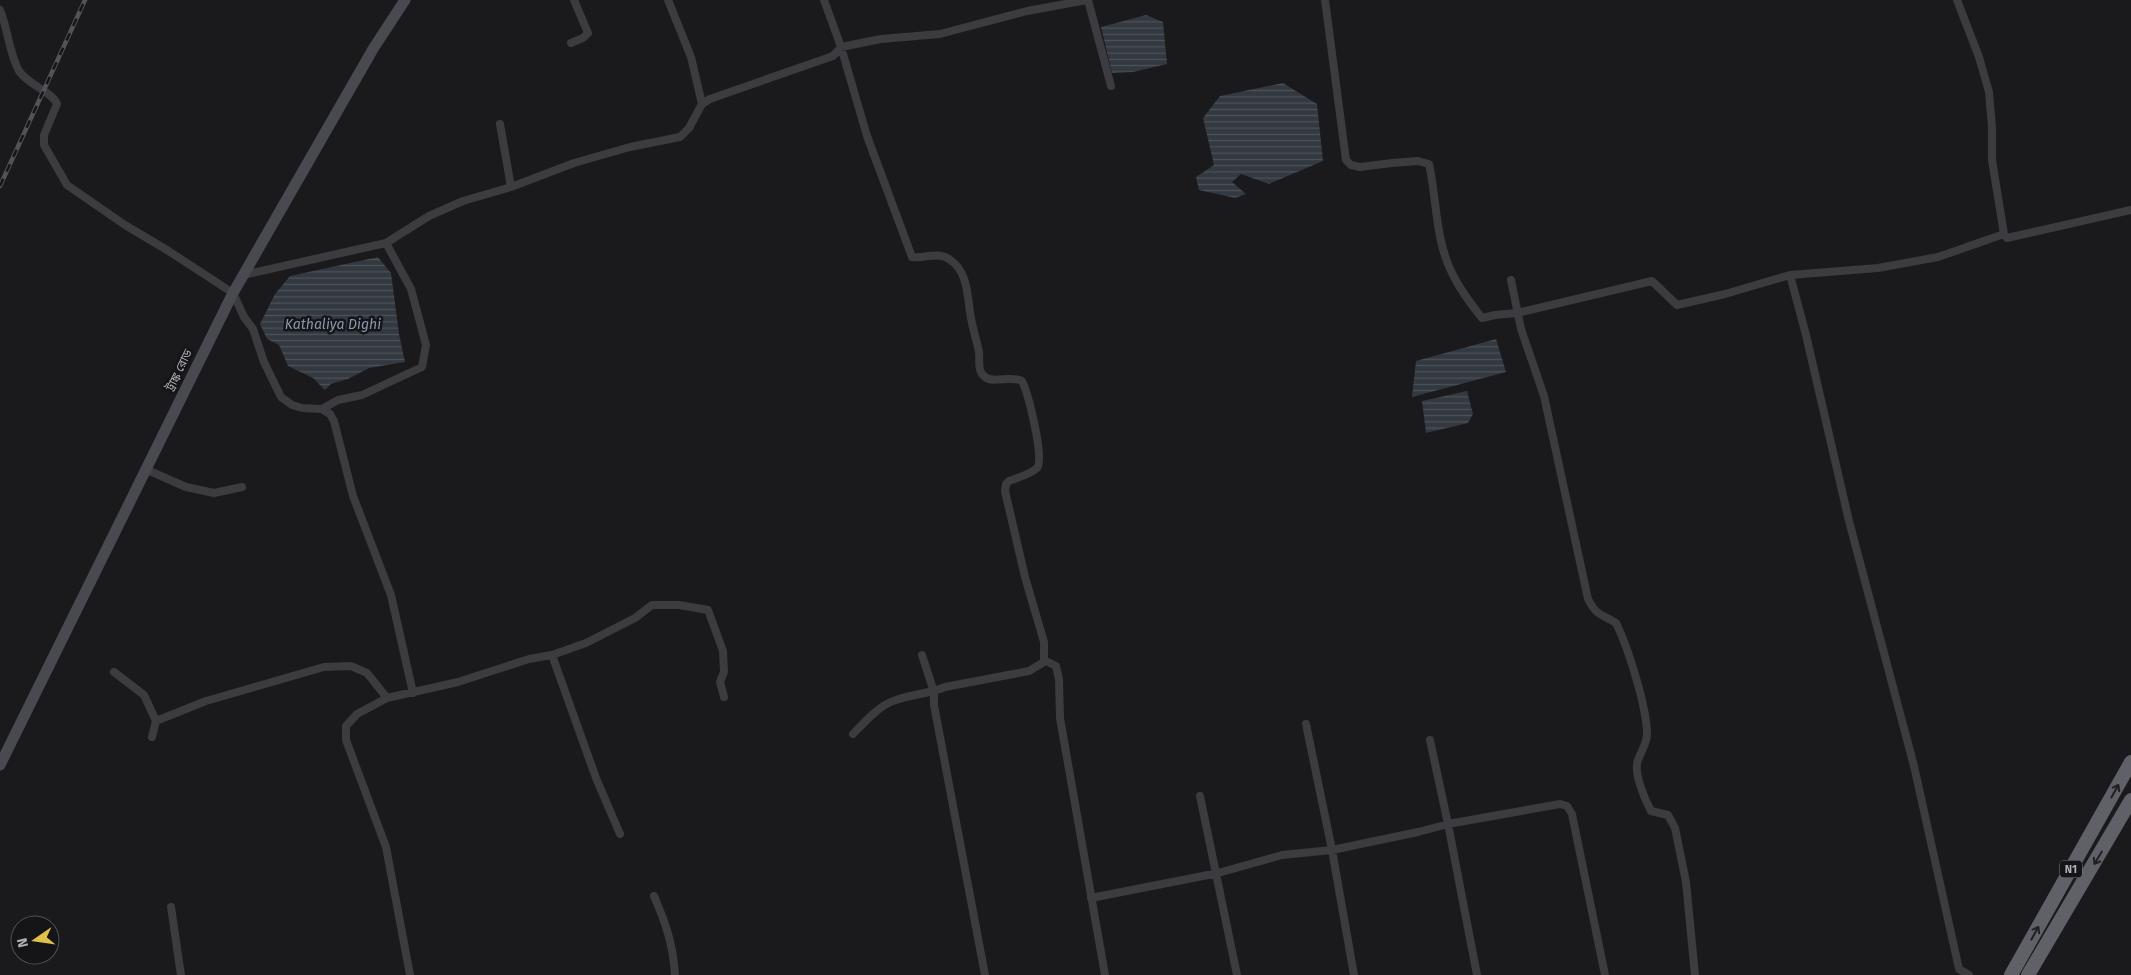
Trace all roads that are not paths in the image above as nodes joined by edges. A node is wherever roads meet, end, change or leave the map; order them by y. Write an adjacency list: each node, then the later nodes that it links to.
1 (404, 0): 18 (main road, ট্রাঙ্ক রোড)
2 (574, 0): 9 (street)
3 (668, 0): 12 (street)
4 (824, 0): 10 (street)
5 (1088, 0): 10 (street); 11 (street)
6 (1326, 0): 22 (street)
7 (1957, 0): 16 (street)
8 (0, 10): 21 (street)
9 (571, 43)
10 (841, 47): 12 (street); 28 (street)
11 (1111, 86)
12 (702, 104): 14 (street)
13 (500, 124): 14 (street)
14 (512, 187): 17 (street)
15 (2131, 210): 16 (street)
16 (2004, 234): 19 (street)
17 (386, 243): 18 (street); 23 (street)
18 (243, 274): 21 (main road, ট্রাঙ্ক রোড)
19 (1790, 274): 22 (street); 60 (street)
20 (1511, 280): 22 (street)
21 (232, 293): 23 (street); 24 (main road, ট্রাঙ্ক রোড)
22 (1518, 313): 59 (street)
23 (322, 409): 30 (street)
24 (145, 469): 25 (street); 40 (main road, ট্রাঙ্ক রোড)
25 (242, 487)
26 (552, 655): 30 (street); 32 (street); 44 (street)
27 (922, 655): 31 (street)
28 (1044, 660): 31 (street); 48 (street)
29 (114, 672): 34 (street)
30 (413, 692): 33 (street)
31 (934, 692): 36 (street); 53 (street)
32 (724, 696)
33 (387, 698): 34 (street); 51 (street)
34 (156, 721): 37 (street)
35 (1306, 724): 45 (street)
36 (853, 734)
37 (152, 737)
38 (1430, 740): 43 (street)
39 (2131, 762): 61 (highway, N1, one-way to 39)
40 (0, 765)
41 (1200, 796): 46 (street)
42 (2131, 800): 62 (highway, N1, one-way to 62)
43 (1448, 824): 45 (street); 57 (street); 58 (street)
44 (620, 834)
45 (1332, 850): 46 (street); 56 (street)
46 (1218, 873): 48 (street); 55 (street)
47 (654, 896): 52 (street)
48 (1091, 898): 54 (street)
49 (172, 907): 50 (street)
50 (180, 975)
51 (410, 975)
52 (675, 975)
53 (985, 975)
54 (1105, 975)
55 (1238, 975)
56 (1354, 975)
57 (1477, 975)
58 (1605, 975)
59 (1696, 975)
60 (1969, 975)
61 (2011, 975)
62 (2028, 975)

